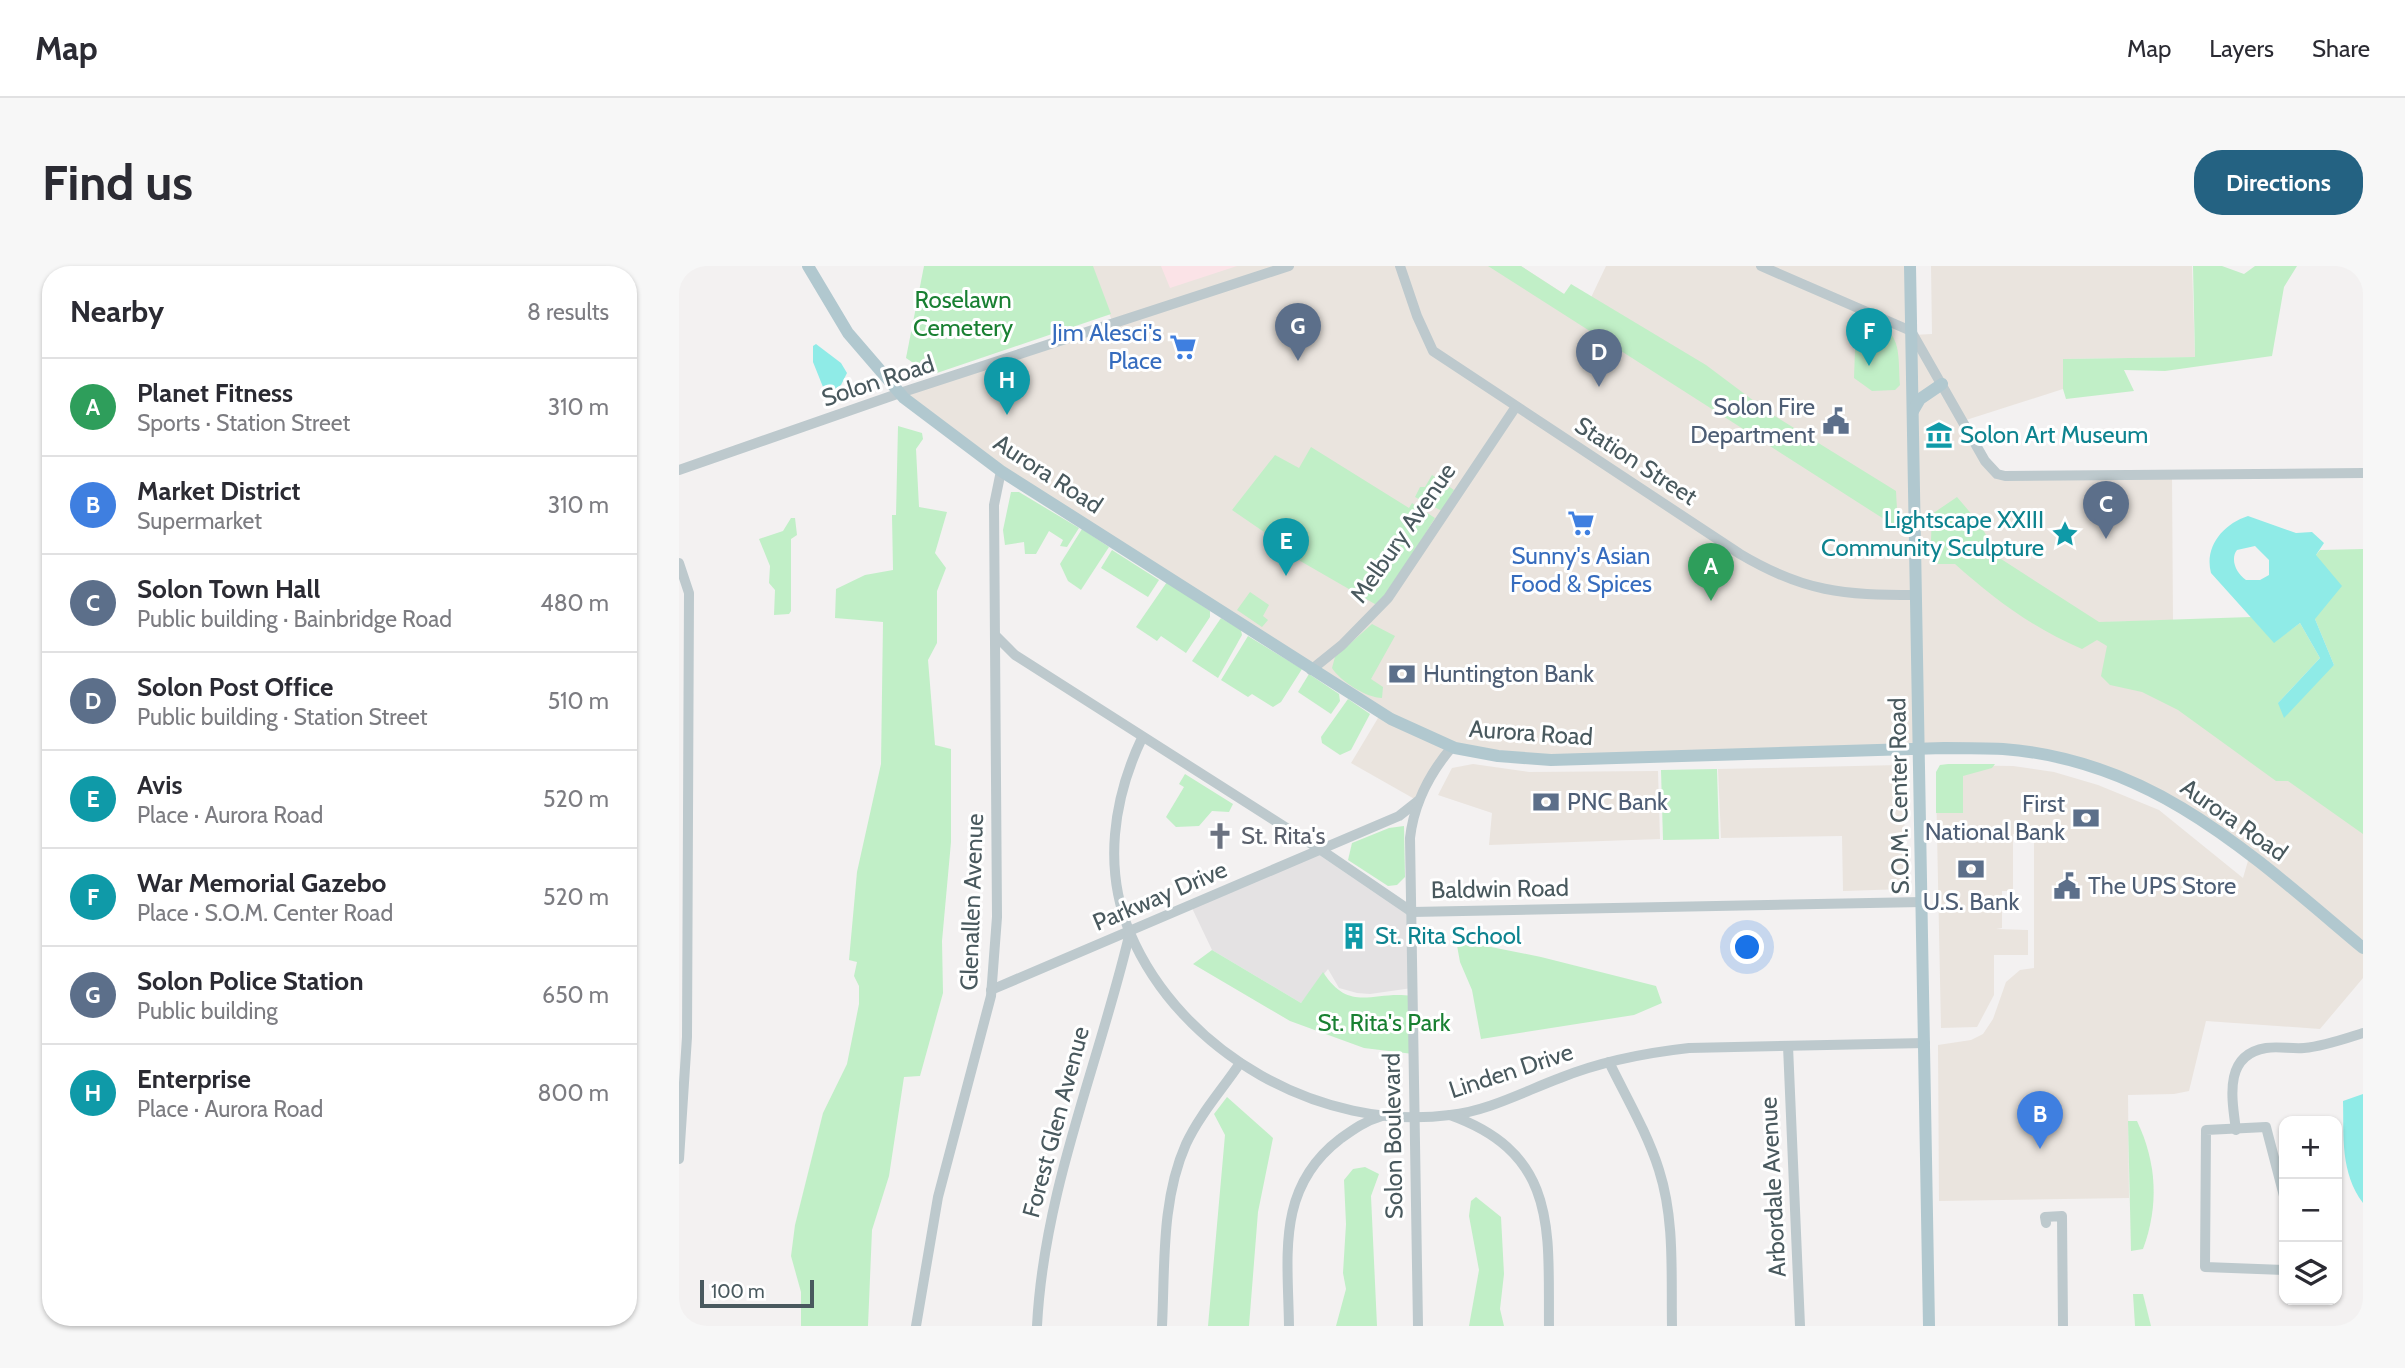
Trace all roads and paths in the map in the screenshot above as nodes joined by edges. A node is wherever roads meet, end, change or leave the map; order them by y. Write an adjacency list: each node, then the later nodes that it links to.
1 (808, 266): 8 (main road, Aurora Road)
2 (1289, 266): 8 (street, Solon Road)
3 (1400, 266): 9 (street, Station Street)
4 (1761, 266): 6 (street)
5 (1910, 266): 6 (main road, S.O.M. Center Road)
6 (1911, 331): 7 (street); 10 (main road, S.O.M. Center Road)
7 (1942, 384): 10 (main road); 13 (street)
8 (900, 393): 11 (street, Solon Road); 12 (main road, Aurora Road)
9 (1515, 408): 15 (street, Station Street); 17 (street, Melbury Avenue)
10 (1913, 411): 15 (main road, S.O.M. Center Road)
11 (679, 470)
12 (1001, 471): 16 (street, Glenallen Avenue); 17 (main road, Aurora Road)
13 (2363, 473)
14 (679, 563): 37 (street)
15 (1916, 595): 20 (main road, S.O.M. Center Road)
16 (995, 635): 18 (street, Baldwin Road); 27 (street, Glenallen Avenue)
17 (1311, 670): 19 (main road, Aurora Road)
18 (1142, 738): 22 (street, Baldwin Road); 25 (street, Linden Drive)
19 (1452, 747): 20 (main road, Aurora Road); 21 (street, Solon Boulevard)
20 (1920, 749): 23 (main road, S.O.M. Center Road); 26 (main road, Aurora Road)
21 (1418, 801): 22 (street, Parkway Drive); 24 (street, Solon Boulevard)
22 (1321, 850): 24 (street, Baldwin Road); 25 (street, Parkway Drive)
23 (1922, 902): 24 (street, Baldwin Road); 29 (main road, S.O.M. Center Road)
24 (1412, 912): 35 (street, Solon Boulevard)
25 (1130, 932): 27 (street, Parkway Drive); 32 (street, Linden Drive); 42 (street, Forest Glen Avenue)
26 (2363, 948)
27 (991, 990): 41 (street, Glenallen Avenue)
28 (2363, 1033): 36 (street)
29 (1925, 1043): 30 (street, Linden Drive); 49 (main road, S.O.M. Center Road)
30 (1788, 1046): 31 (street, Linden Drive); 48 (street, Arbordale Avenue)
31 (1609, 1062): 34 (street, Linden Drive); 47 (street)
32 (1240, 1063): 33 (street, Linden Drive); 43 (street)
33 (1384, 1115): 35 (street, Linden Drive); 44 (street)
34 (1450, 1115): 35 (street, Linden Drive); 46 (street)
35 (1414, 1116): 45 (street, Solon Boulevard)
36 (2236, 1130): 38 (street); 40 (street)
37 (679, 1159)
38 (2280, 1179)
39 (2046, 1223): 50 (street)
40 (2279, 1270)
41 (916, 1326)
42 (1037, 1326)
43 (1162, 1326)
44 (1289, 1326)
45 (1418, 1326)
46 (1549, 1326)
47 (1672, 1326)
48 (1800, 1326)
49 (1929, 1326)
50 (2063, 1326)

